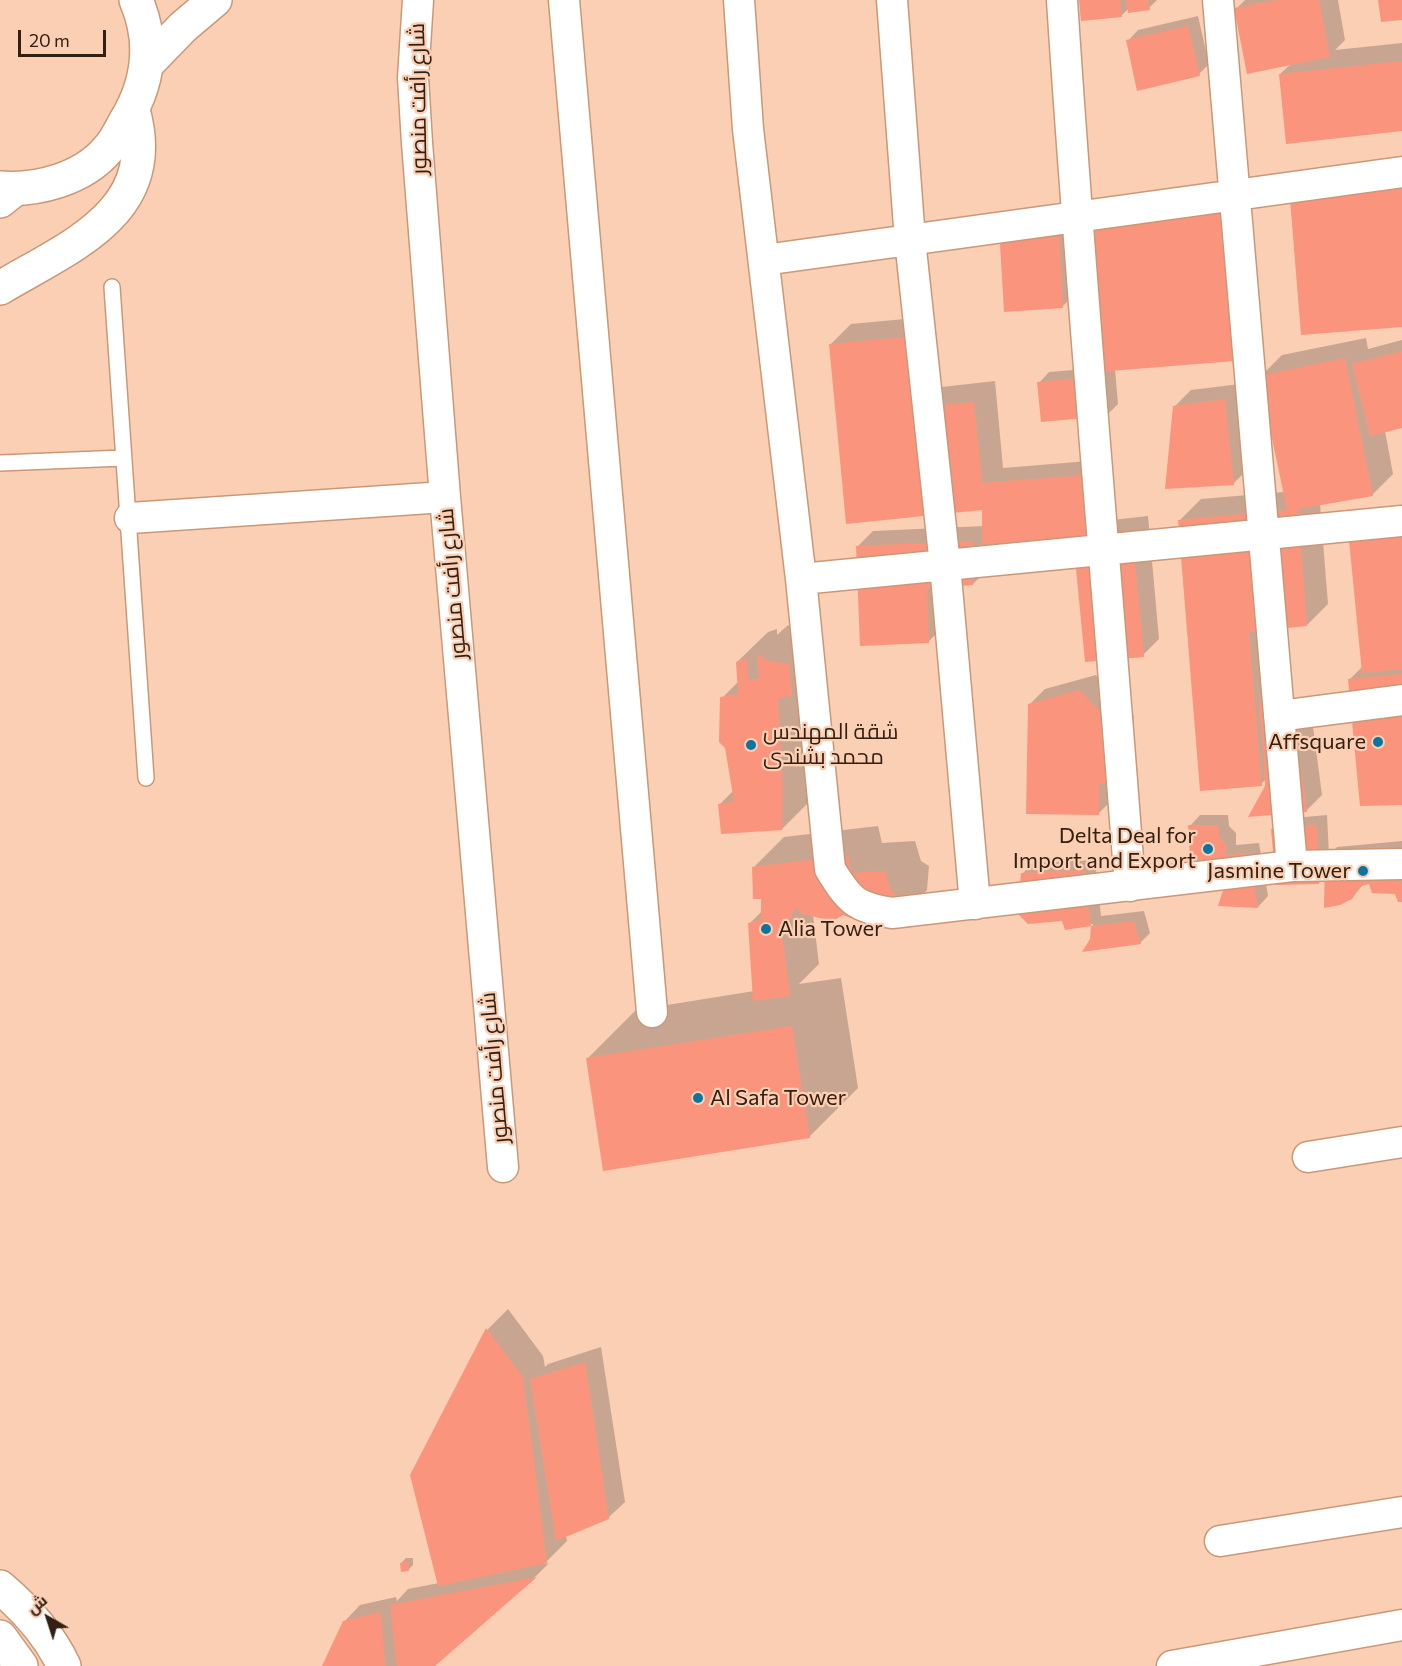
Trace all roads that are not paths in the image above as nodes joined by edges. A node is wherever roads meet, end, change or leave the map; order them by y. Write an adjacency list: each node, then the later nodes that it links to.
1 (136, 0): 9 (street)
2 (215, 0): 9 (street)
3 (418, 0): 21 (street, شارع رأفت منصور)
4 (564, 0): 35 (street)
5 (739, 0): 16 (street)
6 (892, 0): 15 (street)
7 (1062, 0): 14 (street)
8 (1218, 0): 13 (street)
9 (148, 63): 10 (street)
10 (133, 110): 12 (street); 18 (street)
11 (1402, 172): 13 (street)
12 (5, 193)
13 (1234, 195): 14 (street); 24 (street)
14 (1076, 217): 15 (street); 25 (street)
15 (910, 240): 16 (street); 26 (street)
16 (764, 260): 27 (street)
17 (112, 287): 19 (lane)
18 (0, 288)
19 (123, 458): 20 (lane); 22 (lane)
20 (0, 463)
21 (445, 497): 22 (street); 38 (street, شارع رأفت منصور)
22 (130, 518): 30 (lane)
23 (1402, 521): 24 (street)
24 (1263, 534): 25 (street); 29 (street)
25 (1104, 550): 26 (street); 33 (street)
26 (945, 565): 27 (street); 34 (street)
27 (801, 579): 34 (street)
28 (1402, 700): 29 (street)
29 (1279, 716): 32 (street)
30 (146, 778)
31 (1402, 864): 32 (street)
32 (1293, 866): 33 (street)
33 (1130, 886): 34 (street)
34 (975, 904)
35 (652, 1012)
36 (1402, 1142): 37 (street)
37 (1308, 1157)
38 (503, 1167)
39 (1402, 1512): 40 (street)
40 (1220, 1541)
41 (0, 1587): 45 (street)
42 (1402, 1625): 46 (street)
43 (0, 1637): 44 (street)
44 (21, 1666)
45 (64, 1666)
46 (1172, 1666)

